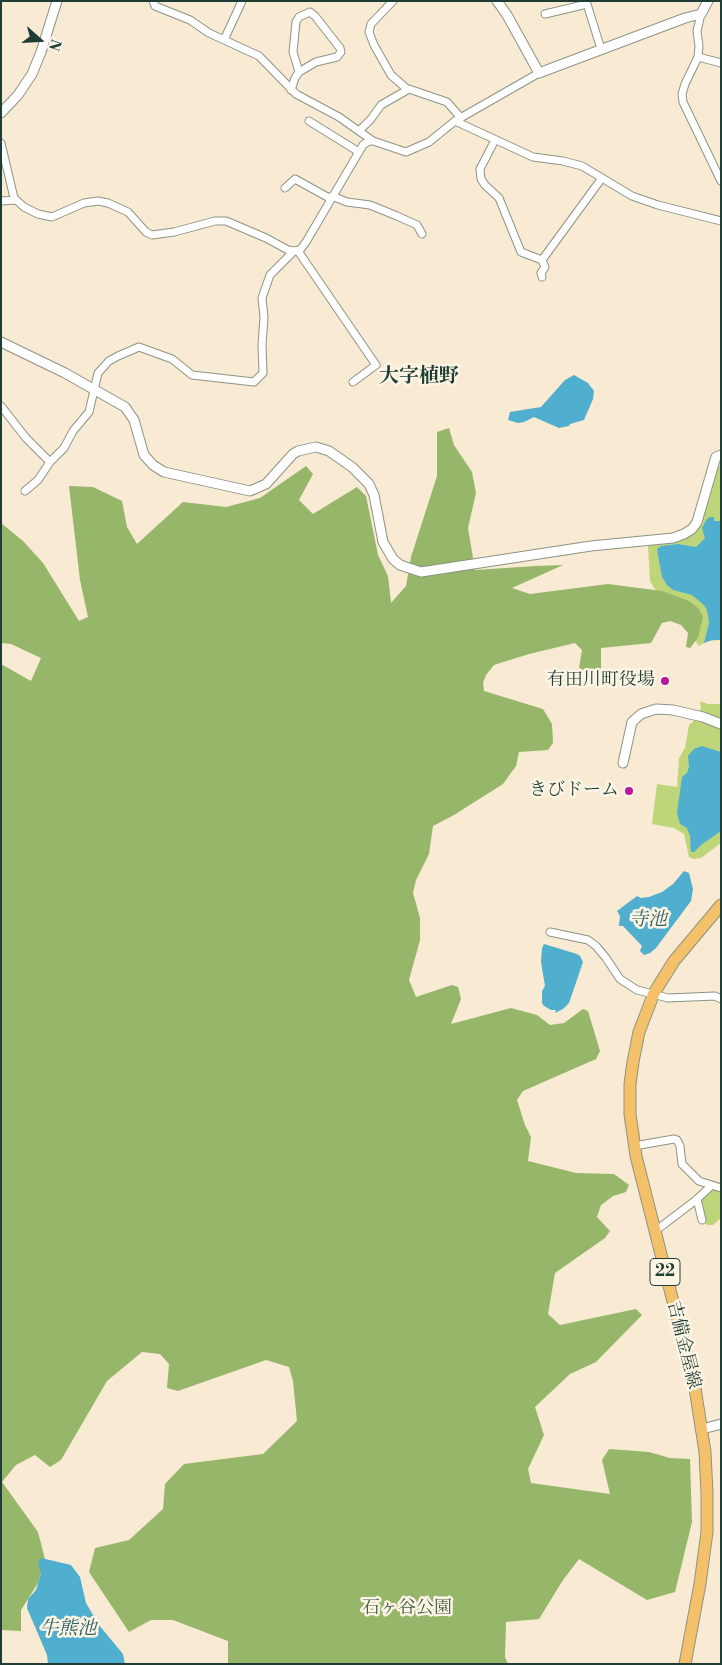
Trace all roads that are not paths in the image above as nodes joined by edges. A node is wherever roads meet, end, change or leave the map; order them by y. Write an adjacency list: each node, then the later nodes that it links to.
1 (57, 1): 17 (street)
2 (153, 1): 9 (street)
3 (242, 1): 9 (street)
4 (393, 1): 15 (street)
5 (497, 1): 14 (street)
6 (708, 1): 8 (street)
7 (545, 14): 10 (street)
8 (701, 14): 10 (street); 11 (street)
9 (224, 40): 16 (street)
10 (600, 49): 14 (street)
11 (698, 57): 12 (street); 26 (street)
12 (721, 63)
13 (299, 72): 13 (street); 16 (street)
14 (539, 73): 18 (street)
15 (407, 89): 18 (street); 20 (street)
16 (291, 90): 20 (street)
17 (1, 113)
18 (458, 119): 21 (street); 22 (street)
19 (309, 121): 24 (street)
20 (359, 131): 22 (street)
21 (495, 140): 25 (street); 34 (street)
22 (373, 141): 24 (street)
23 (1, 143): 30 (street)
24 (359, 152): 28 (street)
25 (602, 178): 31 (street); 34 (street)
26 (721, 181)
27 (285, 188): 28 (street)
28 (332, 198): 32 (street); 33 (street)
29 (1, 200): 30 (street)
30 (16, 200): 33 (street)
31 (721, 221)
32 (422, 234)
33 (296, 251): 37 (street); 38 (street)
34 (542, 260): 35 (street)
35 (542, 277)
36 (1, 342): 38 (street)
37 (353, 382)
38 (95, 390): 40 (street); 41 (street)
39 (1, 406): 41 (street)
40 (721, 455)
41 (50, 462): 42 (street)
42 (25, 492)
43 (721, 724): 44 (street)
44 (623, 763)
45 (721, 904): 47 (main road, 吉備金屋線 / 22)
46 (550, 932): 47 (street)
47 (654, 993): 48 (street); 49 (main road, 吉備金屋線 / 22)
48 (721, 1000)
49 (634, 1146): 50 (street); 54 (main road, 吉備金屋線 / 22)
50 (711, 1186): 51 (street); 52 (street)
51 (721, 1188)
52 (697, 1199): 53 (street); 54 (street)
53 (702, 1220)
54 (654, 1232): 56 (main road, 吉備金屋線 / 22)
55 (721, 1424): 56 (street)
56 (702, 1429): 57 (main road, 吉備金屋線 / 22)
57 (685, 1664)

